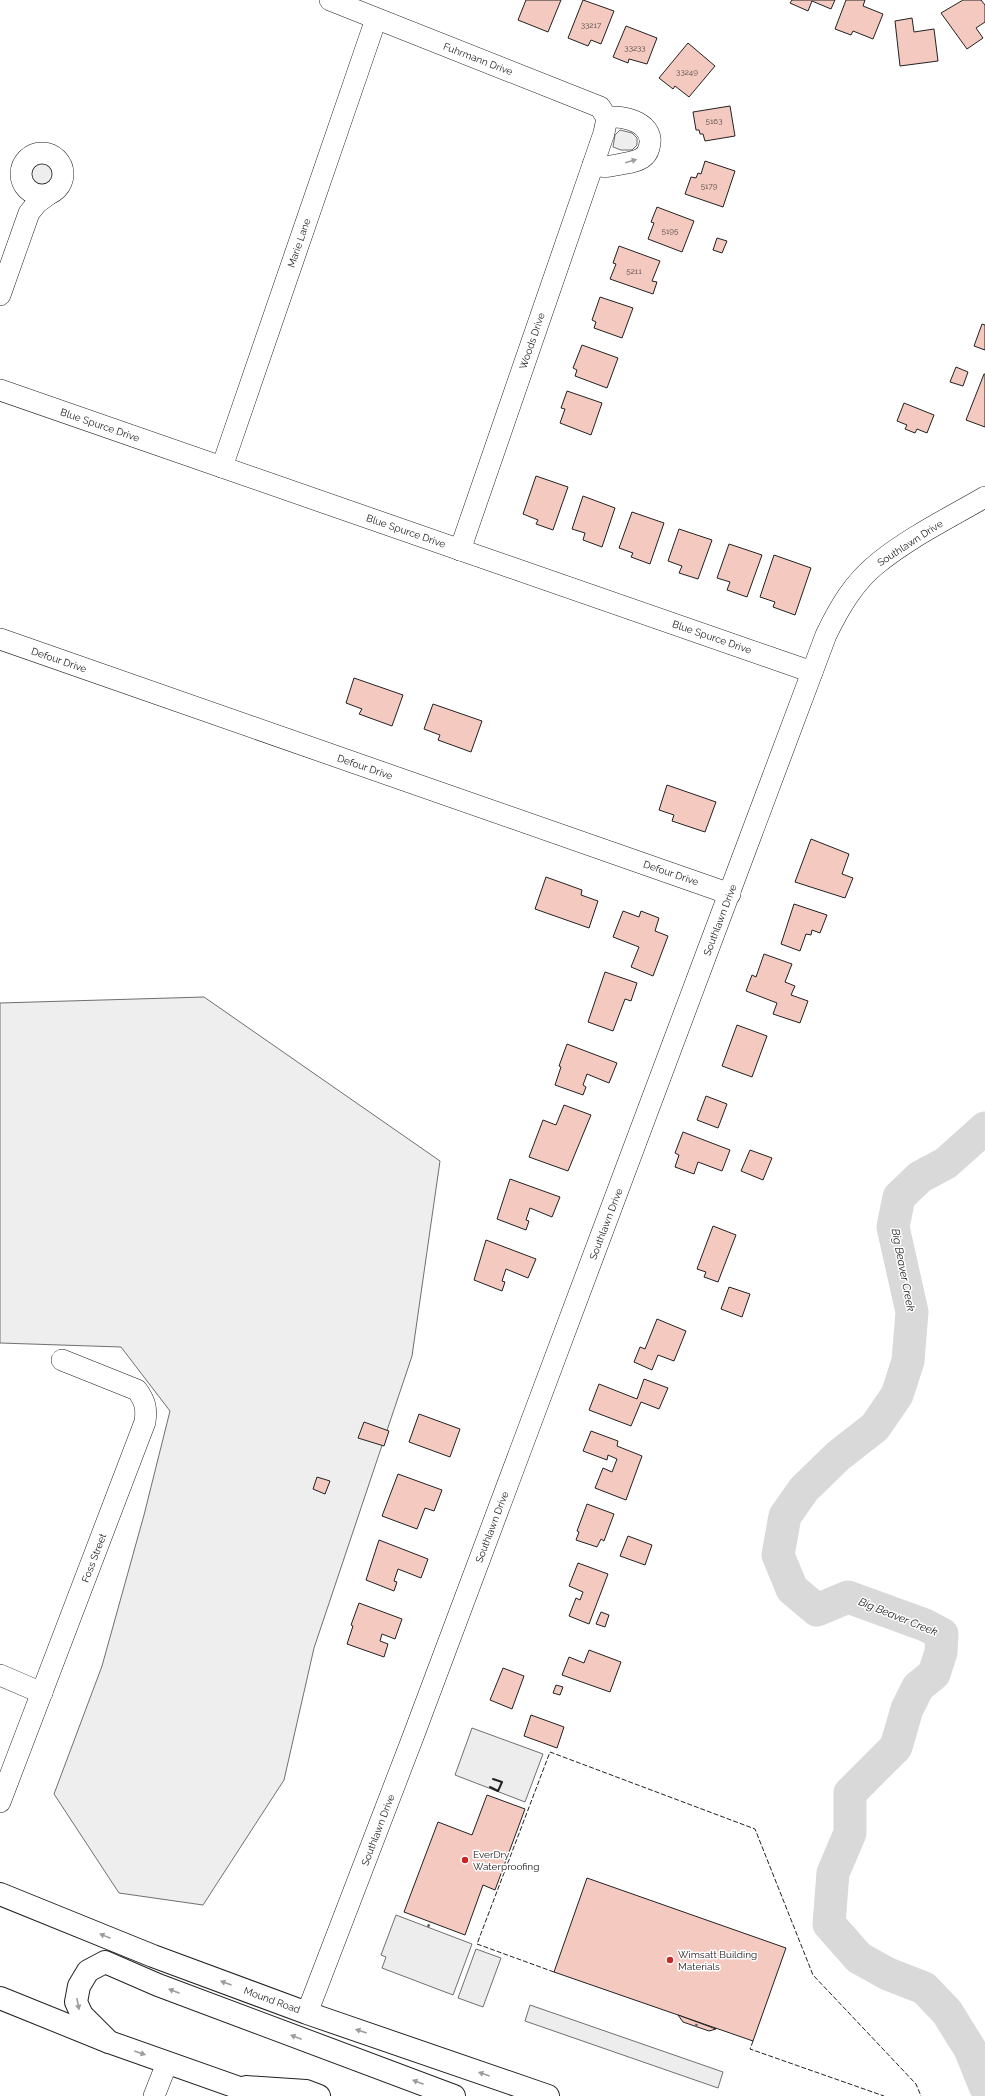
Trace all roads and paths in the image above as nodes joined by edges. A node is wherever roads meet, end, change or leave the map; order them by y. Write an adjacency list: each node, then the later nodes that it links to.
1 (330, 0): 2 (street, Fuhrmann Drive)
2 (376, 19): 3 (street, Fuhrmann Drive); 10 (street, Marie Lane)
3 (606, 125): 4 (street, Woods Drive); 4 (street, one-way to 3)
4 (593, 165): 12 (street, Woods Drive)
5 (24, 186): 6 (street); 6 (street); 7 (street)
6 (49, 194): 7 (street)
7 (29, 213): 8 (street)
8 (0, 295)
9 (0, 390): 10 (street, Blue Spurce Drive)
10 (222, 467): 12 (street, Blue Spurce Drive)
11 (985, 497): 14 (street, Southlawn Drive)
12 (460, 550): 14 (street, Blue Spurce Drive)
13 (0, 639): 15 (street, Defour Drive)
14 (812, 672): 15 (street, Southlawn Drive)
15 (730, 894): 24 (street, Southlawn Drive)
16 (62, 1360): 18 (street, Foss Street)
17 (0, 1675): 18 (street)
18 (42, 1693): 19 (street, Foss Street)
19 (1, 1798)
20 (0, 1894): 24 (main road, Mound Road, one-way to 20)
21 (430, 1922): 22 (path)
22 (428, 1927)
23 (0, 1998): 27 (main road)
24 (307, 2013): 30 (main road, Mound Road, one-way to 24)
25 (698, 2022): 26 (path)
26 (696, 2027)
27 (109, 2042): 28 (main road, one-way to 28); 34 (main road, one-way to 27)
28 (167, 2063): 29 (main road); 31 (street)
29 (232, 2086): 32 (main road); 33 (main road)
30 (538, 2093): 35 (main road)
31 (154, 2096)
32 (262, 2096)
33 (319, 2096)
34 (454, 2096)
35 (500, 2096)

